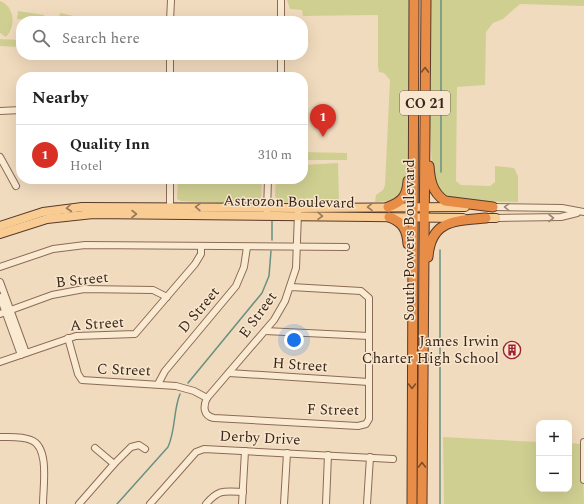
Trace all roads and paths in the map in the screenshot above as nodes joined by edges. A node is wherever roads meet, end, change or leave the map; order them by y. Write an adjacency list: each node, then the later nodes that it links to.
1 (171, 0): 5 (street)
2 (281, 0): 6 (street)
3 (414, 0): 7 (highway, South Powers Boulevard / CO 21)
4 (426, 0): 12 (highway, South Powers Boulevard / CO 21, one-way to 4)
5 (170, 16)
6 (281, 16)
7 (414, 57): 19 (highway); 20 (highway, South Powers Boulevard / CO 21)
8 (170, 60): 10 (street)
9 (281, 60): 11 (street)
10 (170, 72)
11 (281, 72)
12 (425, 100): 21 (highway, South Powers Boulevard / CO 21); 22 (highway)
13 (16, 110): 14 (street)
14 (0, 111)
15 (0, 157): 18 (street)
16 (170, 184): 23 (street)
17 (268, 184): 24 (street)
18 (16, 186)
19 (388, 207): 20 (main road, Astrozon Boulevard); 25 (main road, Astrozon Boulevard, one-way to 25)
20 (413, 207): 21 (main road, Astrozon Boulevard); 28 (highway, South Powers Boulevard / CO 21)
21 (424, 207): 22 (main road, Astrozon Boulevard); 29 (highway, South Powers Boulevard / CO 21)
22 (493, 207): 26 (street, Astrozon Boulevard, one-way to 22)
23 (170, 210): 24 (main road, Astrozon Boulevard); 32 (main road, Astrozon Boulevard, one-way to 32); 33 (main road, Astrozon Boulevard, one-way to 23)
24 (267, 212): 25 (main road, Astrozon Boulevard)
25 (298, 212): 27 (main road, Astrozon Boulevard, one-way to 27); 34 (street, E Street)
26 (581, 212): 31 (street, Astrozon Boulevard, one-way to 26)
27 (389, 217): 28 (main road, Astrozon Boulevard); 43 (highway)
28 (413, 217): 29 (main road, Astrozon Boulevard); 43 (highway, South Powers Boulevard / CO 21)
29 (423, 217): 30 (main road, Astrozon Boulevard); 46 (highway, South Powers Boulevard / CO 21)
30 (486, 218): 31 (main road, Astrozon Boulevard); 46 (highway)
31 (496, 218)
32 (0, 226)
33 (0, 234)
34 (297, 246): 36 (street); 37 (street); 40 (street, E Street)
35 (201, 247): 36 (street); 38 (street); 42 (street, A Street)
36 (246, 247): 53 (street, D Street)
37 (346, 247)
38 (0, 267)
39 (0, 282): 44 (street)
40 (291, 287): 45 (street, E Street); 47 (street, F Street)
41 (0, 297): 44 (street)
42 (167, 297): 44 (street, B Street); 48 (street, A Street)
43 (412, 302): 75 (highway, South Powers Boulevard / CO 21, one-way to 75)
44 (5, 312): 49 (street)
45 (265, 330): 47 (street); 51 (street, E Street)
46 (423, 334): 76 (highway, South Powers Boulevard / CO 21, one-way to 46)
47 (369, 336): 52 (street, F Street)
48 (68, 338): 49 (street, A Street); 53 (street, C Street)
49 (23, 354): 50 (street, A Street)
50 (0, 362)
51 (229, 373): 52 (street, H Street); 54 (street, E Street)
52 (369, 382): 54 (street, F Street)
53 (158, 384): 54 (street, C Street)
54 (207, 398)
55 (0, 437): 67 (street)
56 (584, 446): 65 (street)
57 (95, 448): 64 (street)
58 (145, 449): 64 (street)
59 (245, 450): 60 (street, Derby Drive); 66 (street); 69 (street, Derby Drive)
60 (287, 453): 61 (street, Derby Drive); 72 (street)
61 (328, 455): 62 (street, Derby Drive); 73 (street)
62 (370, 457): 63 (street, Derby Drive); 74 (street)
63 (393, 459)
64 (114, 464): 68 (street)
65 (584, 480)
66 (243, 492): 70 (street); 71 (street)
67 (43, 504)
68 (79, 504)
69 (150, 504)
70 (206, 504)
71 (242, 504)
72 (284, 504)
73 (326, 504)
74 (367, 504)
75 (412, 504)
76 (422, 504)

